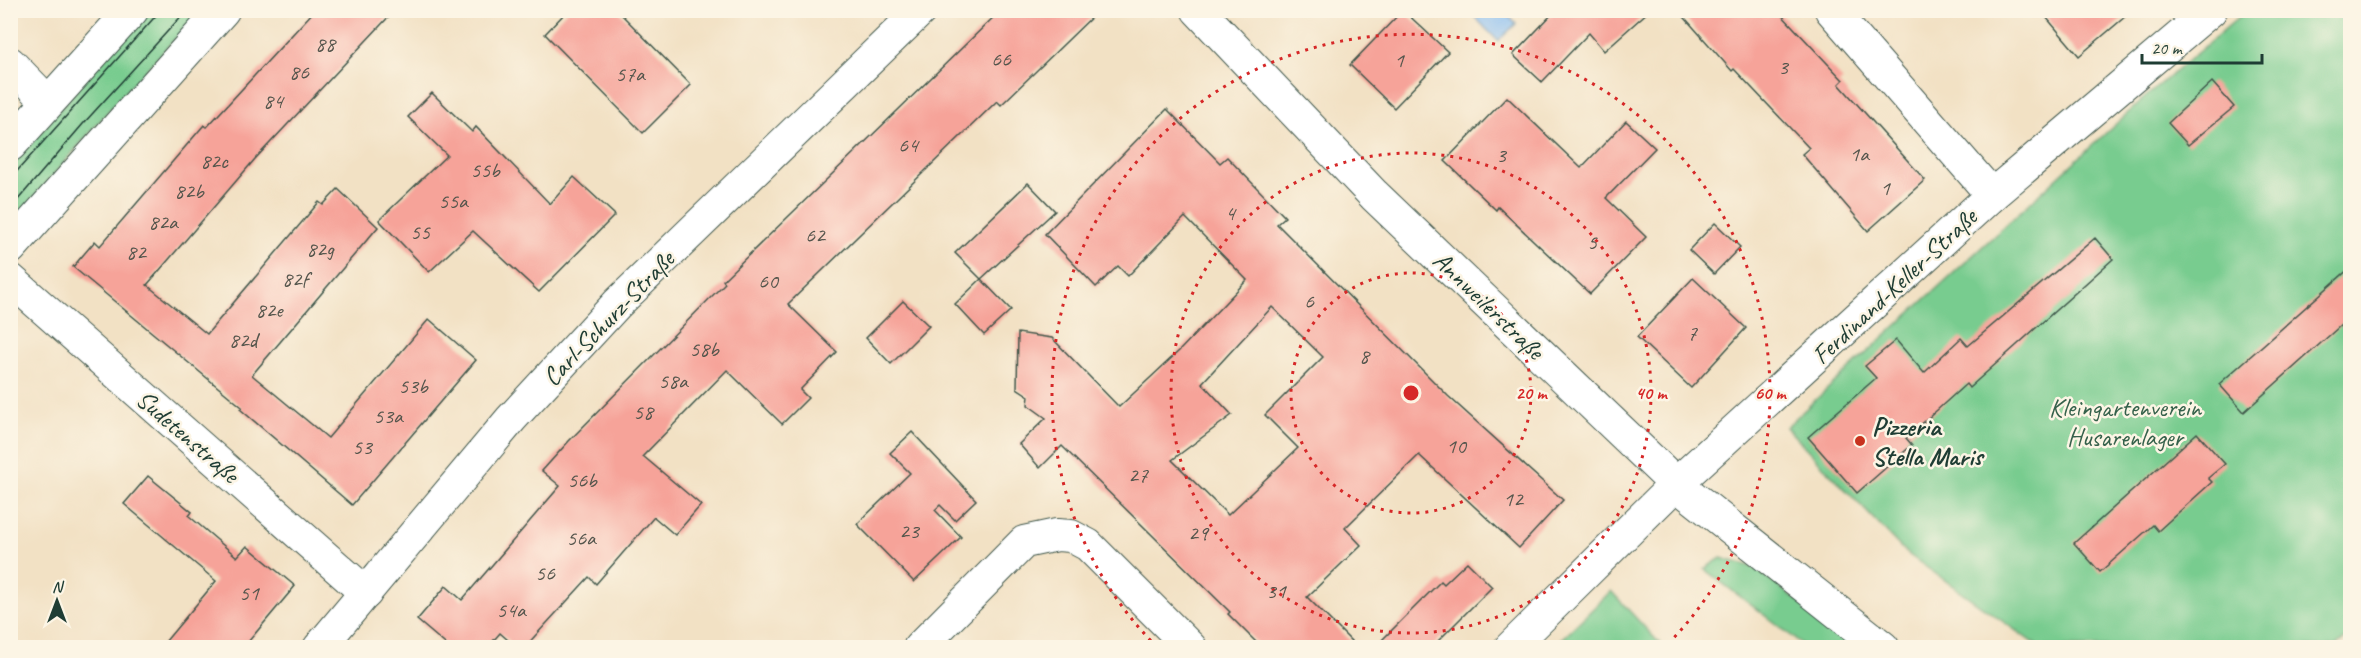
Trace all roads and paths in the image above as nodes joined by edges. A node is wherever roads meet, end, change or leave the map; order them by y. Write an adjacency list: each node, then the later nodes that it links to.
1 (132, 10): 8 (street)
2 (223, 10): 11 (street)
3 (921, 10): 14 (street, Carl-Schurz-Straße)
4 (1198, 10): 13 (street, Annweilerstraße)
5 (1831, 10): 10 (street)
6 (2211, 10): 10 (street, Ferdinand-Keller-Straße)
7 (10, 63): 8 (street)
8 (47, 101): 9 (street)
9 (10, 145)
10 (1992, 195): 13 (street, Ferdinand-Keller-Straße)
11 (10, 248)
12 (10, 279): 14 (street, Sudetenstraße)
13 (1676, 484): 18 (street, Ferdinand-Keller-Straße); 19 (street, Annweilerstraße)
14 (366, 593): 15 (street, Carl-Schurz-Straße)
15 (319, 648)
16 (919, 648): 17 (street)
17 (1191, 648)
18 (1510, 648)
19 (1882, 648)

